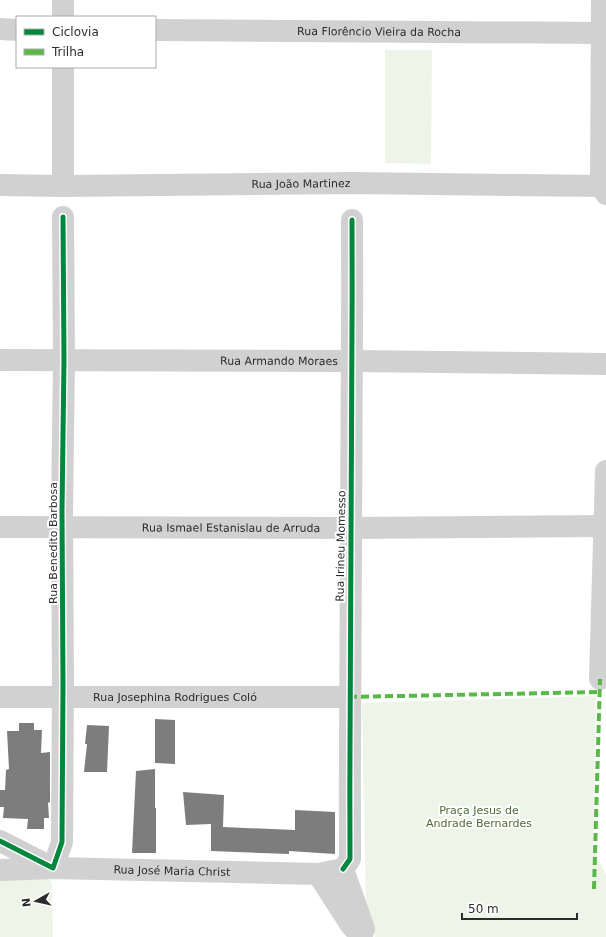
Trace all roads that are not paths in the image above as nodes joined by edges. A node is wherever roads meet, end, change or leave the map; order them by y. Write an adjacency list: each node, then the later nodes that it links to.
1 (63, 0): 3 (street)
2 (602, 0): 7 (street)
3 (63, 16)
4 (0, 29): 5 (street)
5 (16, 30)
6 (156, 30): 7 (street, Rua Florêncio Vieira da Rocha)
7 (602, 33): 11 (street)
8 (63, 68): 10 (street)
9 (0, 185): 10 (street, Rua João Martinez)
10 (63, 186): 11 (street, Rua João Martinez)
11 (604, 190)
12 (63, 217): 15 (street, Rua Benedito Barbosa)
13 (352, 220): 16 (street, Rua Irineu Momesso)
14 (0, 360): 15 (street, Rua Armando Moraes)
15 (64, 360): 16 (street, Rua Armando Moraes); 21 (street, Rua Benedito Barbosa)
16 (353, 361): 17 (street, Rua Armando Moraes); 22 (street, Rua Irineu Momesso)
17 (606, 364)
18 (606, 471): 19 (street)
19 (606, 526): 22 (street, Rua Ismael Estanislau de Arruda); 23 (street)
20 (0, 527): 21 (street, Rua Ismael Estanislau de Arruda)
21 (62, 528): 22 (street, Rua Ismael Estanislau de Arruda); 24 (street, Rua Benedito Barbosa)
22 (351, 528): 25 (street, Rua Irineu Momesso)
23 (600, 679)
24 (63, 697): 25 (street, Rua Josephina Rodrigues Coló); 26 (street, Rua Josephina Rodrigues Coló); 28 (street, Rua Benedito Barbosa)
25 (349, 697): 29 (street, Rua Irineu Momesso)
26 (0, 698)
27 (0, 841): 28 (street)
28 (53, 868): 30 (street, Rua José Maria Christ); 31 (street, Rua José Maria Christ)
29 (343, 869): 31 (street, Rua José Maria Christ); 33 (street)
30 (0, 870)
31 (318, 874): 32 (street)
32 (362, 937)
33 (368, 937)

